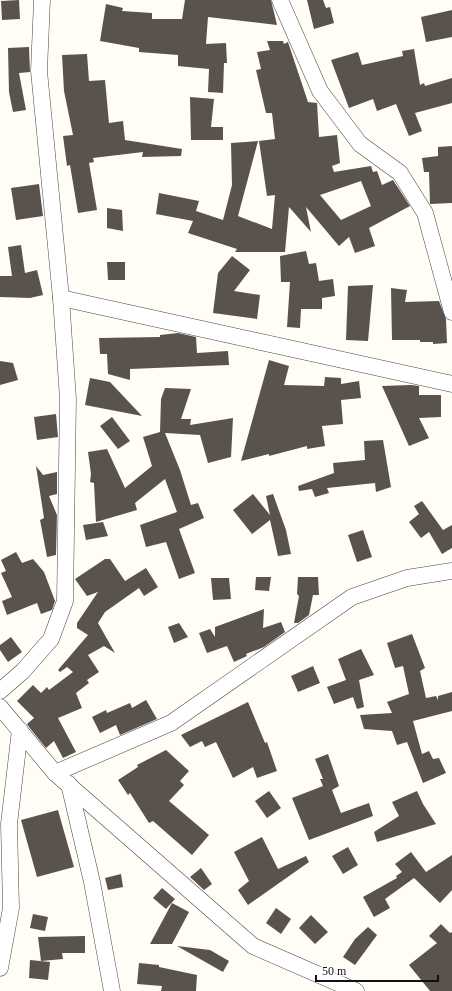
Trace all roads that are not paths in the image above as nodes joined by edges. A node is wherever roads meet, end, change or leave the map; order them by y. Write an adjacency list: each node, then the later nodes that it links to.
1 (42, 0): 3 (street)
2 (280, 0): 4 (street)
3 (61, 298): 5 (street); 7 (street)
4 (452, 312)
5 (452, 384)
6 (452, 571): 10 (street)
7 (0, 691)
8 (0, 707): 9 (street)
9 (20, 730): 10 (street); 12 (street)
10 (55, 773): 11 (street)
11 (69, 784): 14 (street); 15 (street)
12 (4, 824): 13 (street)
13 (0, 968)
14 (112, 991)
15 (356, 991)

